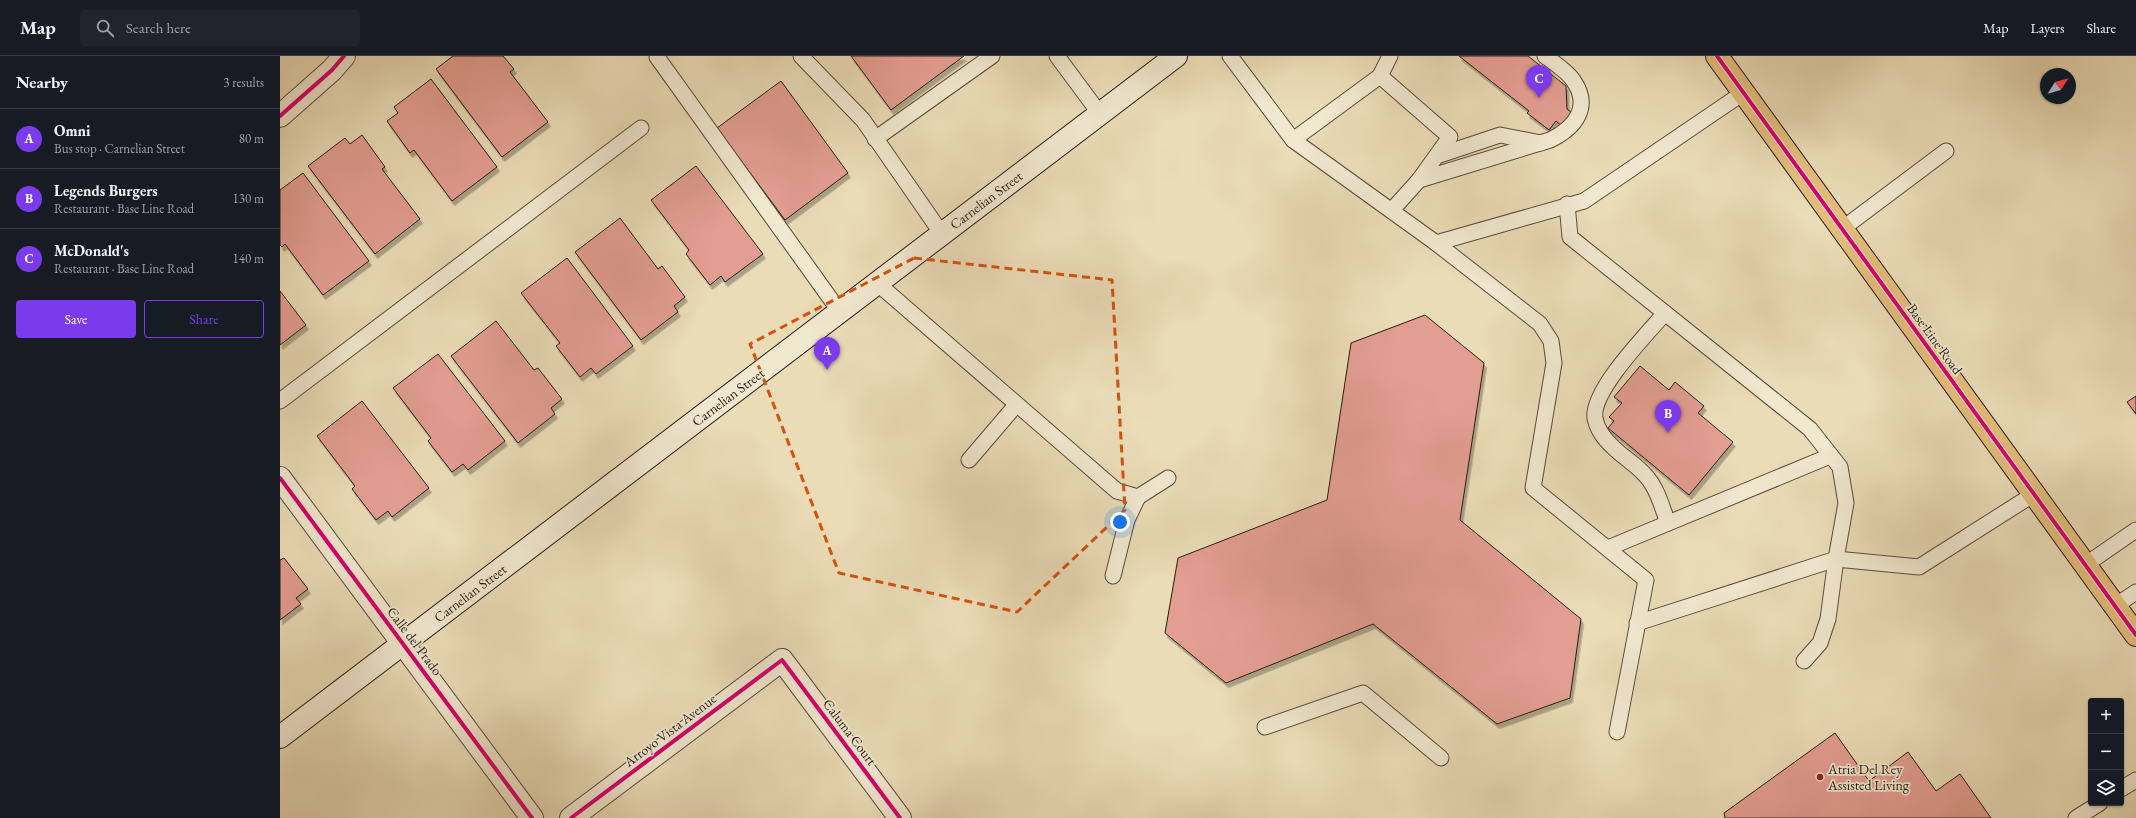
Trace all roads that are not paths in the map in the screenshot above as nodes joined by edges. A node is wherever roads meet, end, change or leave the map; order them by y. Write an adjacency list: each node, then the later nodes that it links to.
1 (344, 56): 14 (main road)
2 (658, 56): 28 (lane)
3 (801, 56): 16 (lane)
4 (992, 56): 16 (lane)
5 (1057, 56): 13 (lane)
6 (1176, 56): 13 (main road, Carnelian Street)
7 (1230, 56): 17 (lane)
8 (1390, 56): 11 (lane)
9 (1545, 56): 18 (lane)
10 (1717, 56): 12 (main road, Base Line Road)
11 (1380, 76): 17 (lane); 20 (lane)
12 (1743, 93): 22 (lane); 24 (main road, Base Line Road)
13 (1100, 114): 25 (main road, Carnelian Street)
14 (280, 116)
15 (641, 128): 30 (lane)
16 (875, 139): 25 (lane)
17 (1293, 140): 23 (lane)
18 (1542, 143): 20 (lane); 21 (lane)
19 (1946, 151): 24 (lane)
20 (1437, 156): 21 (lane)
21 (1419, 180): 23 (lane)
22 (1568, 204): 26 (lane); 29 (lane)
23 (1392, 210): 26 (lane)
24 (1842, 229): 36 (main road, Base Line Road)
25 (942, 234): 27 (main road, Carnelian Street)
26 (1436, 243): 40 (lane)
27 (877, 283): 28 (main road, Carnelian Street); 31 (lane)
28 (840, 312): 48 (main road, Carnelian Street)
29 (1665, 313): 32 (lane); 38 (lane)
30 (280, 401)
31 (1016, 405): 33 (lane); 37 (lane)
32 (1830, 456): 38 (lane); 41 (lane)
33 (969, 460)
34 (280, 478): 48 (main road, Calle del Prado)
35 (1168, 478): 37 (lane)
36 (2034, 494): 41 (lane); 42 (main road, Base Line Road)
37 (1138, 497): 43 (lane)
38 (1668, 522): 40 (lane)
39 (2136, 530): 42 (lane)
40 (1608, 548): 46 (lane)
41 (1836, 559): 46 (lane); 50 (lane)
42 (2085, 565): 45 (main road, Base Line Road)
43 (1113, 576)
44 (2136, 592): 45 (lane)
45 (2115, 606): 47 (main road, Base Line Road)
46 (1637, 623): 52 (lane)
47 (2136, 635)
48 (404, 644): 53 (main road, Carnelian Street); 58 (main road, Calle del Prado)
49 (782, 660): 59 (main road, Arroyo Vista Avenue); 60 (main road, Caluma Court)
50 (1804, 661)
51 (1265, 727): 54 (lane)
52 (1617, 732)
53 (280, 737)
54 (1441, 758)
55 (2136, 780): 56 (lane)
56 (2124, 787)
57 (2095, 806): 61 (lane)
58 (532, 818)
59 (571, 818)
60 (900, 818)
61 (2076, 818)

